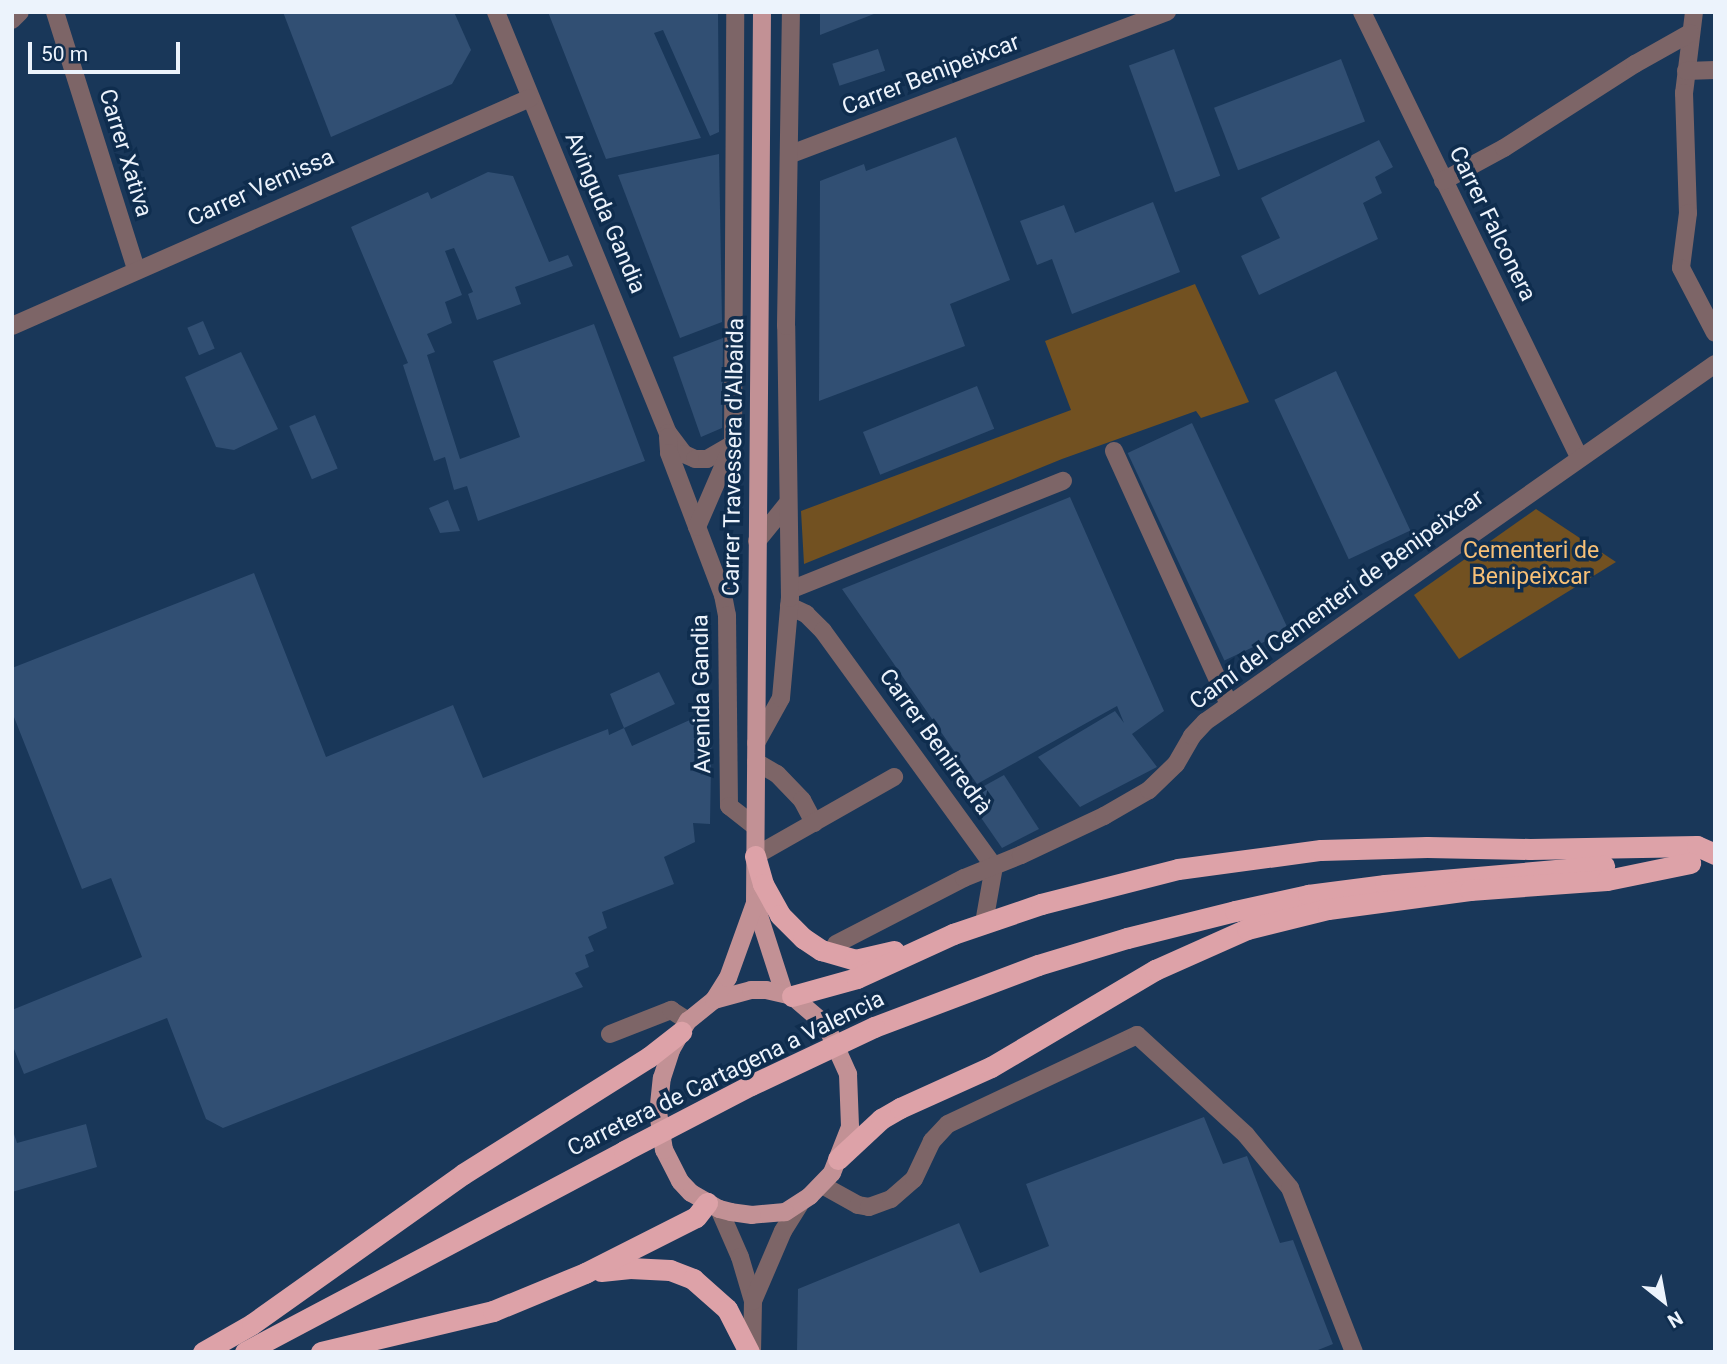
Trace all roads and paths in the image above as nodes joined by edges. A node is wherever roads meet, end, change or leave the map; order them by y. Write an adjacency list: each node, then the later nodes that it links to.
1 (19, 12): 10 (street)
2 (55, 12): 17 (street, Carrer Xativa)
3 (496, 12): 14 (street, Avinguda Gandia)
4 (735, 12): 22 (street)
5 (762, 12): 28 (main road, Carrer Travessera d'Albaida)
6 (791, 12): 15 (street)
7 (1167, 12): 15 (street, Carrer Benipeixcar)
8 (1362, 12): 16 (street, Carrer Falconera)
9 (1694, 12): 11 (street)
10 (12, 20)
11 (1690, 33): 13 (street); 16 (street)
12 (1715, 70): 13 (street)
13 (1686, 71): 19 (street)
14 (530, 98): 17 (street, Carrer Vernissa); 21 (street, Avinguda Gandia)
15 (791, 154): 26 (street)
16 (1443, 181): 24 (street, Carrer Falconera)
17 (136, 269): 18 (street, Carrer Vernissa)
18 (12, 326)
19 (1715, 333)
20 (1715, 364): 24 (street, Camí del Cementeri de Benipeixcar)
21 (668, 433): 22 (street); 27 (street, Avenida Gandia)
22 (733, 444): 27 (street)
23 (1114, 451): 30 (street)
24 (1579, 457): 30 (street, Camí del Cementeri de Benipeixcar)
25 (1063, 481): 29 (street)
26 (788, 503): 28 (street); 29 (street)
27 (697, 527): 35 (street, Avenida Gandia)
28 (757, 541): 31 (main road, Carrer Travessera d'Albaida)
29 (789, 598): 31 (street); 40 (street, Carrer Benirredrà)
30 (1229, 705): 40 (street, Camí del Cementeri de Benipeixcar)
31 (756, 743): 32 (main road, Carrer Travessera d'Albaida)
32 (756, 762): 34 (street); 35 (main road, Carrer Travessera d'Albaida)
33 (894, 777): 34 (street)
34 (814, 823): 37 (street)
35 (755, 826): 37 (main road, Carrer Travessera d'Albaida)
36 (1715, 854): 42 (highway)
37 (755, 856): 41 (main road, Carrer Travessera d'Albaida); 43 (highway)
38 (1690, 863): 39 (highway, Carretera de Cartagena a Valencia); 49 (highway); 56 (highway, Carretera de Cartagena a Valencia, bridge)
39 (1715, 864)
40 (994, 866): 42 (street); 44 (street, Camí del Cementeri de Benipeixcar)
41 (755, 903): 45 (main road, Carrer Travessera d'Albaida); 46 (main road, Carrer Travessera d'Albaida)
42 (985, 923): 43 (highway)
43 (953, 934): 45 (highway)
44 (836, 944)
45 (788, 995): 46 (main road); 49 (main road)
46 (714, 1000): 47 (main road)
47 (685, 1027): 48 (street); 52 (main road); 55 (highway)
48 (610, 1034)
49 (838, 1159): 50 (main road)
50 (822, 1185): 51 (main road); 59 (street)
51 (799, 1205): 52 (main road); 54 (street)
52 (713, 1206): 53 (highway); 54 (street)
53 (585, 1273): 57 (highway); 58 (highway)
54 (753, 1301): 58 (street)
55 (203, 1352)
56 (245, 1352)
57 (321, 1352)
58 (750, 1352)
59 (1354, 1352)

